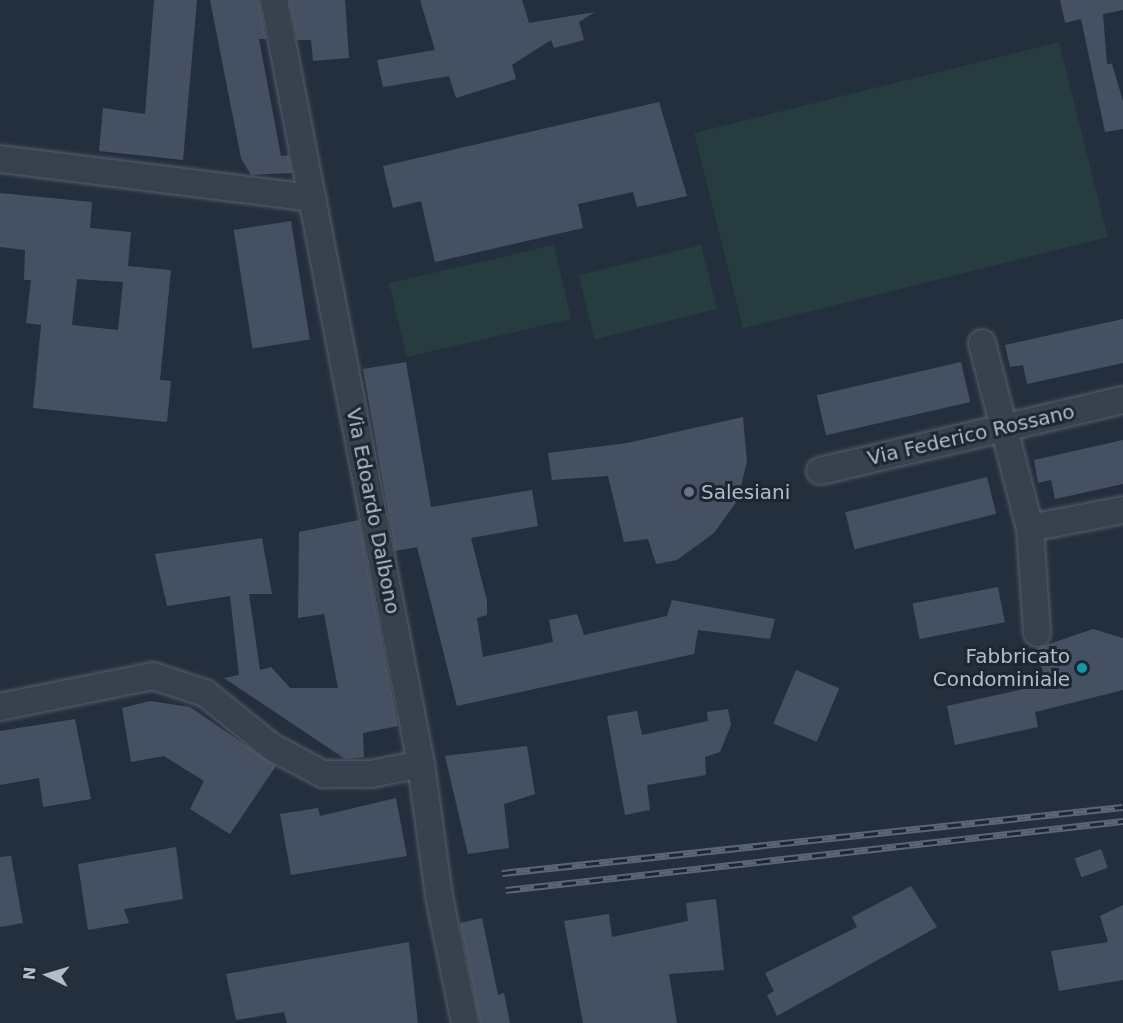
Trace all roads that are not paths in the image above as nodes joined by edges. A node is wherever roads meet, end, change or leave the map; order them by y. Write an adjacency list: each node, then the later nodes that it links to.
1 (274, 0): 3 (street, Via Edoardo Dalbono)
2 (0, 159): 3 (street)
3 (313, 198): 12 (street, Via Edoardo Dalbono)
4 (982, 343): 6 (street)
5 (1123, 400): 6 (street, Via Federico Rossano)
6 (1003, 427): 7 (street, Via Federico Rossano); 9 (street)
7 (820, 471)
8 (1123, 510): 9 (street)
9 (1030, 528): 10 (street)
10 (1037, 633)
11 (0, 707): 12 (street)
12 (421, 764): 13 (street, Via Edoardo Dalbono)
13 (465, 1023)

